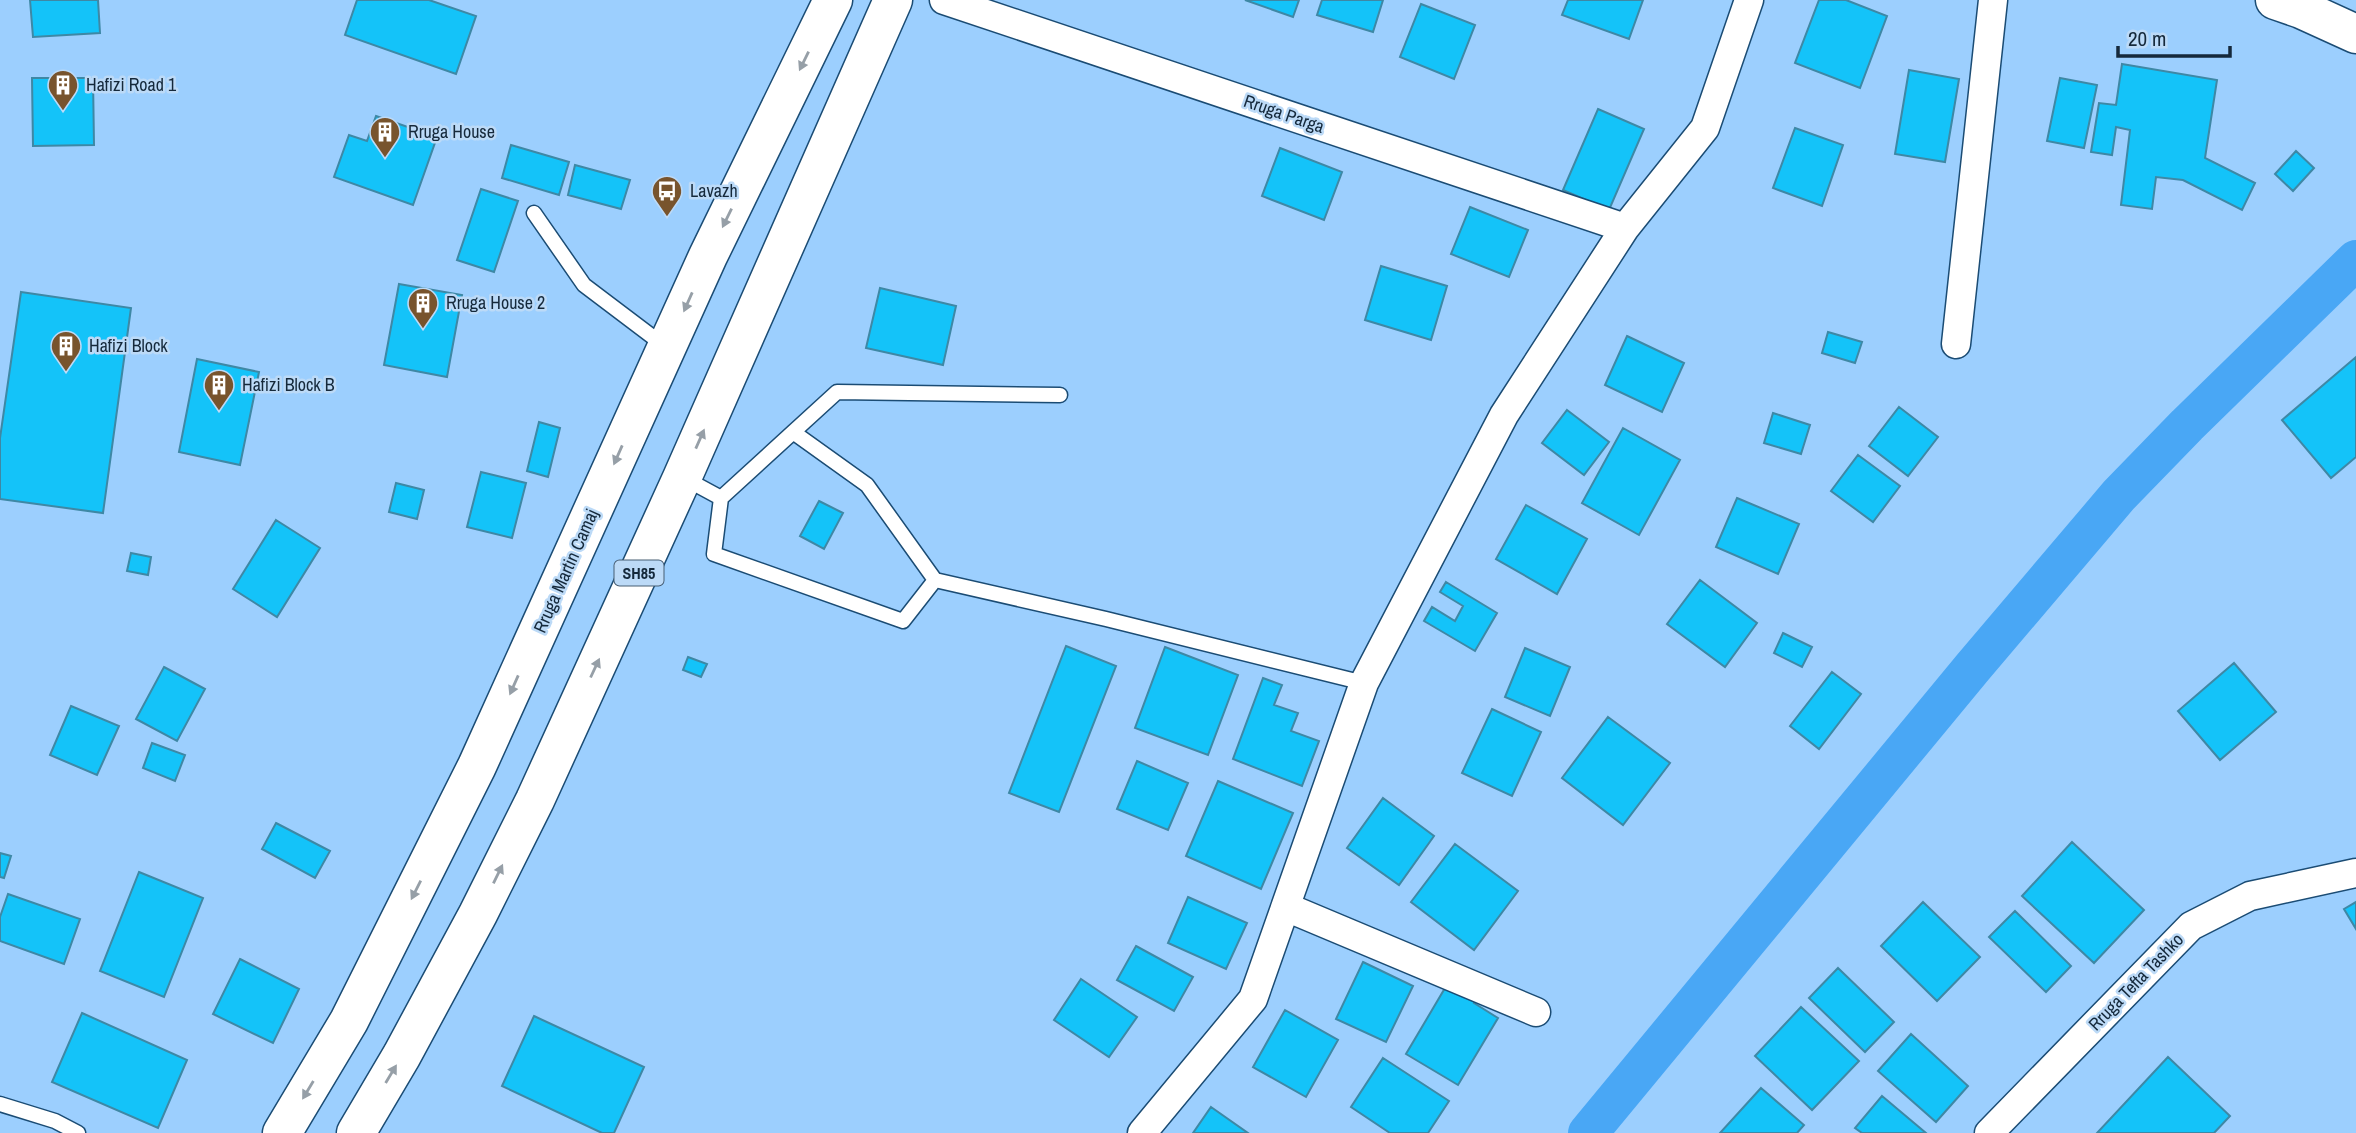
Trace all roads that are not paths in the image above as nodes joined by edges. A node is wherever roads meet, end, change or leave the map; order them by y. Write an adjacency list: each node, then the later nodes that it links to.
1 (834, 0): 11 (main road, Rruga Martin Camaj, one-way to 11)
2 (893, 0): 14 (main road, SH85, one-way to 2)
3 (944, 0): 9 (street, Rruga Parga)
4 (1749, 0): 9 (street)
5 (1993, 0): 10 (street)
6 (2274, 0): 7 (main road)
7 (2356, 34)
8 (534, 213): 11 (lane)
9 (1625, 228): 17 (street)
10 (1956, 344)
11 (667, 348): 23 (main road, Rruga Martin Camaj, one-way to 23)
12 (1060, 394): 13 (lane)
13 (793, 432): 15 (lane); 16 (lane)
14 (682, 478): 15 (lane); 24 (main road, SH85, one-way to 14)
15 (721, 498): 16 (lane)
16 (934, 580): 17 (lane)
17 (1364, 683): 19 (street)
18 (2356, 873): 26 (street, Rruga Tefta Tashko)
19 (1286, 906): 20 (street); 25 (street)
20 (1536, 1012)
21 (0, 1104): 22 (lane)
22 (78, 1133)
23 (282, 1133)
24 (356, 1133)
25 (1142, 1133)
26 (1989, 1133)

